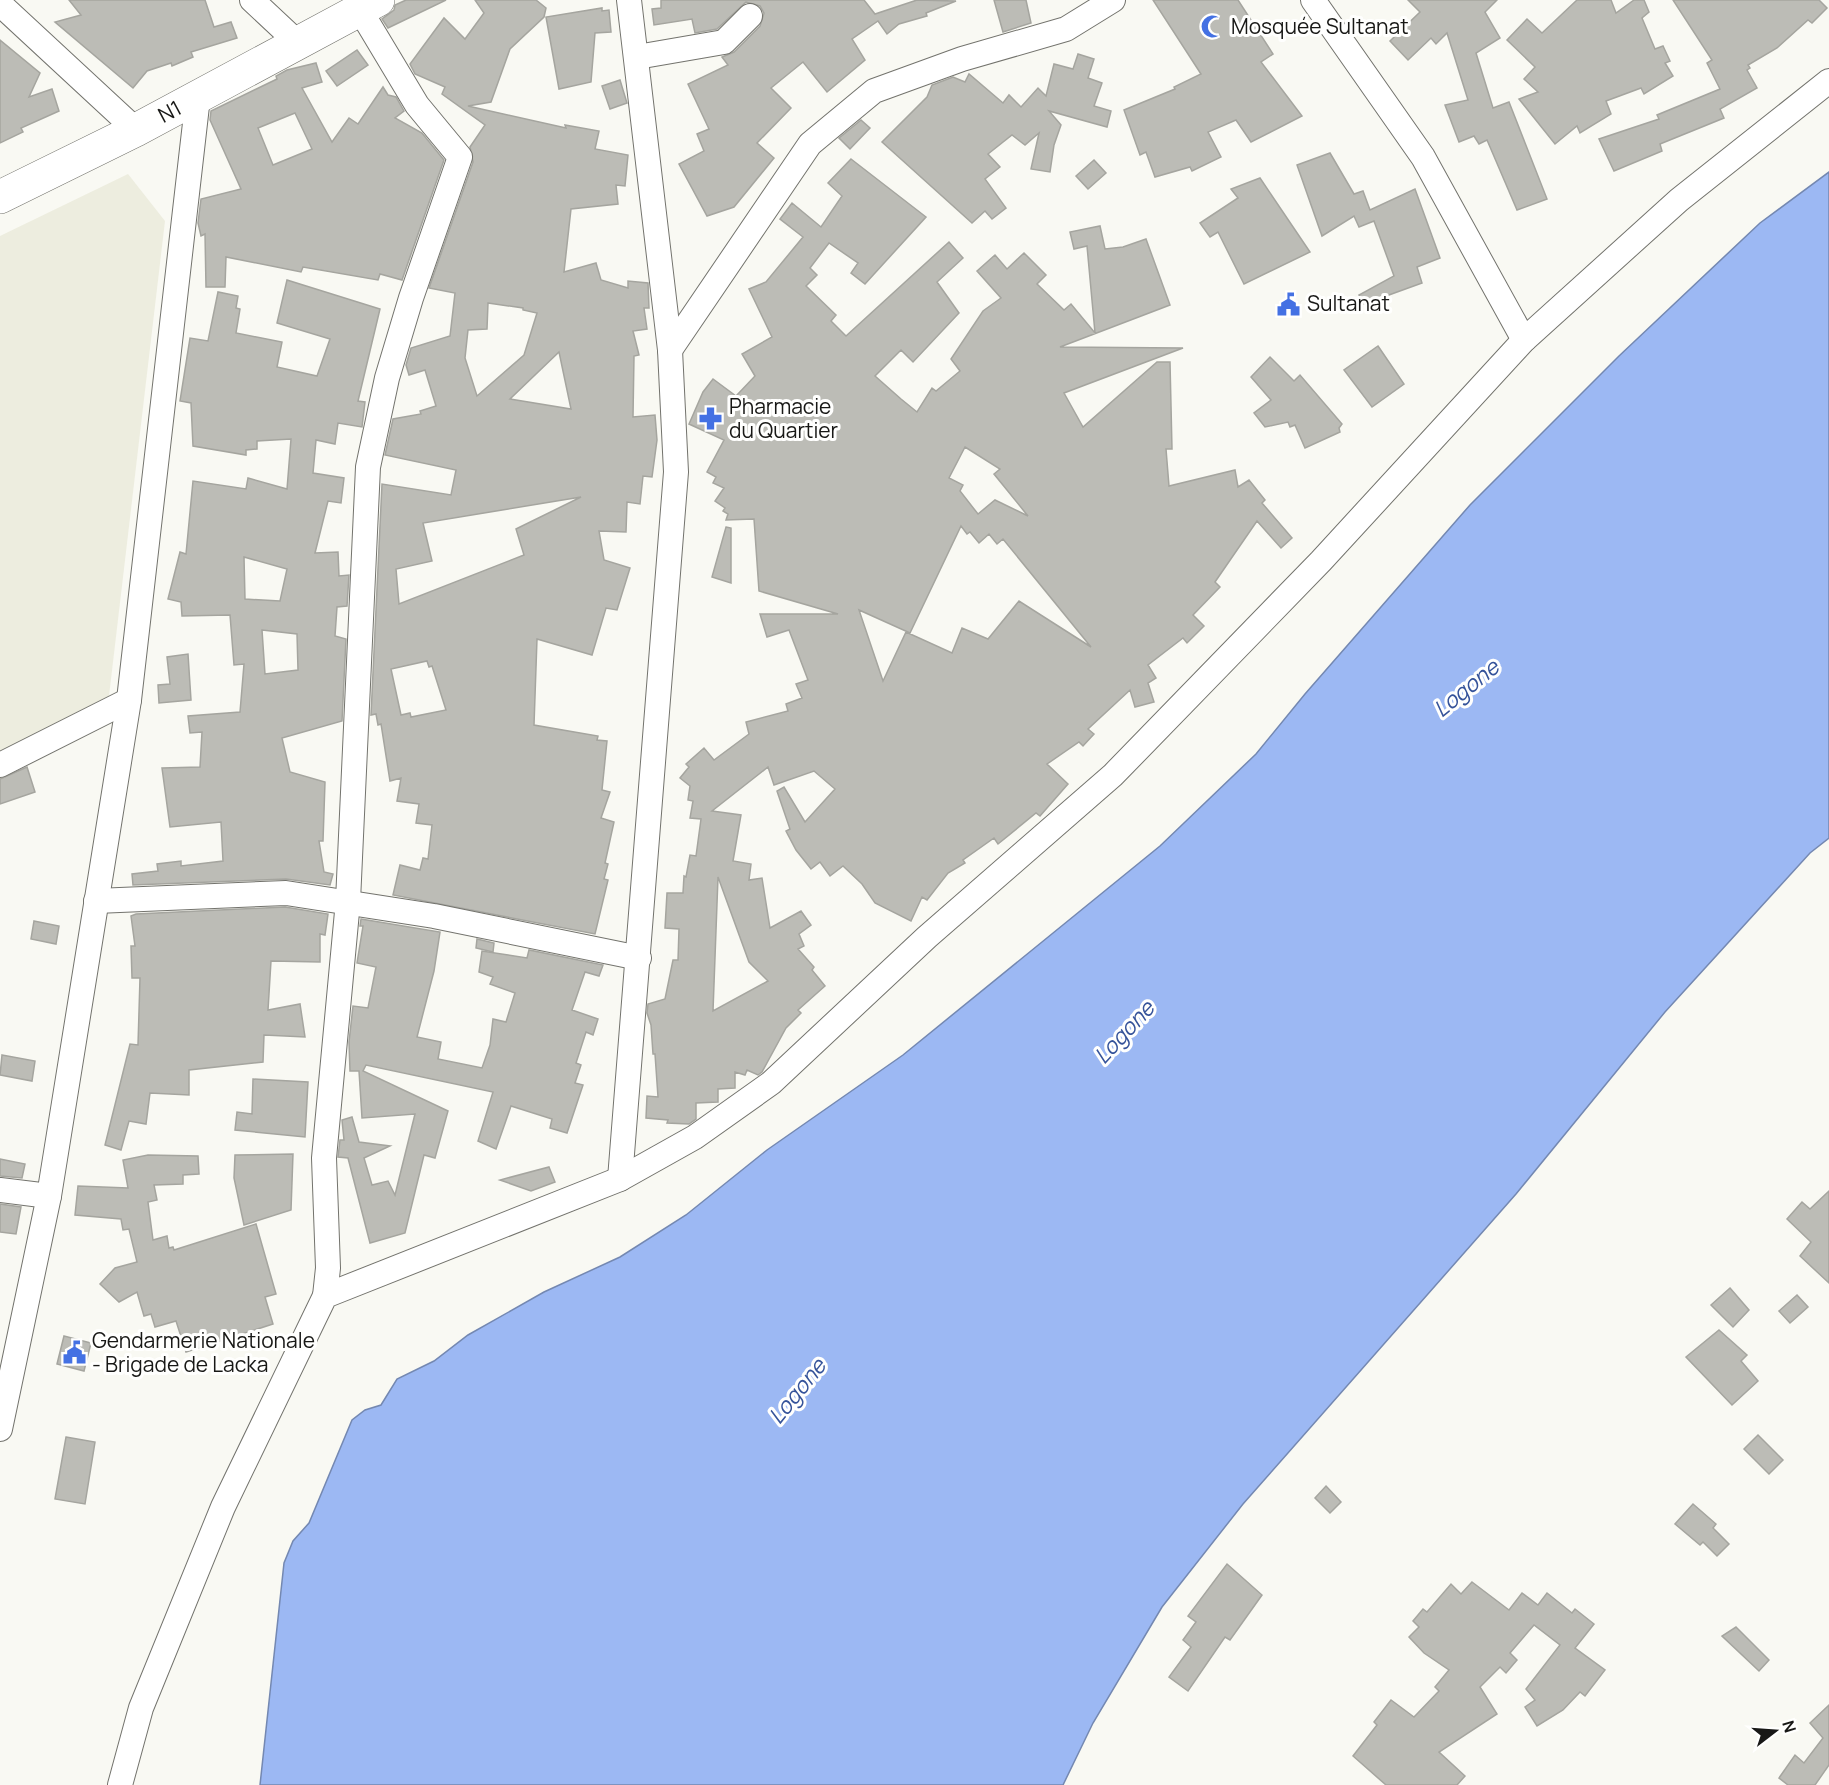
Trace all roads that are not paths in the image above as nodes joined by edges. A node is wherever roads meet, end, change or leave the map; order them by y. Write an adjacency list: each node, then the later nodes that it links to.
1 (252, 0): 8 (street)
2 (629, 0): 9 (street)
3 (1113, 0): 15 (street)
4 (1314, 0): 14 (street)
5 (0, 4): 12 (street)
6 (358, 11): 8 (highway, N1); 19 (street)
7 (750, 16): 9 (street)
8 (299, 44): 11 (highway, N1)
9 (637, 57): 15 (street)
10 (1829, 81): 14 (street)
11 (198, 98): 12 (highway, N1); 16 (street)
12 (136, 130): 13 (highway, N1)
13 (0, 197)
14 (1524, 340): 21 (street)
15 (670, 350): 20 (street)
16 (129, 700): 17 (street); 18 (street)
17 (0, 765)
18 (96, 901): 19 (street); 23 (street)
19 (348, 901): 20 (street); 24 (street)
20 (639, 958): 21 (street)
21 (620, 1179): 24 (street)
22 (0, 1190): 23 (street)
23 (49, 1196): 25 (street)
24 (325, 1296): 26 (street)
25 (0, 1429)
26 (120, 1785)

